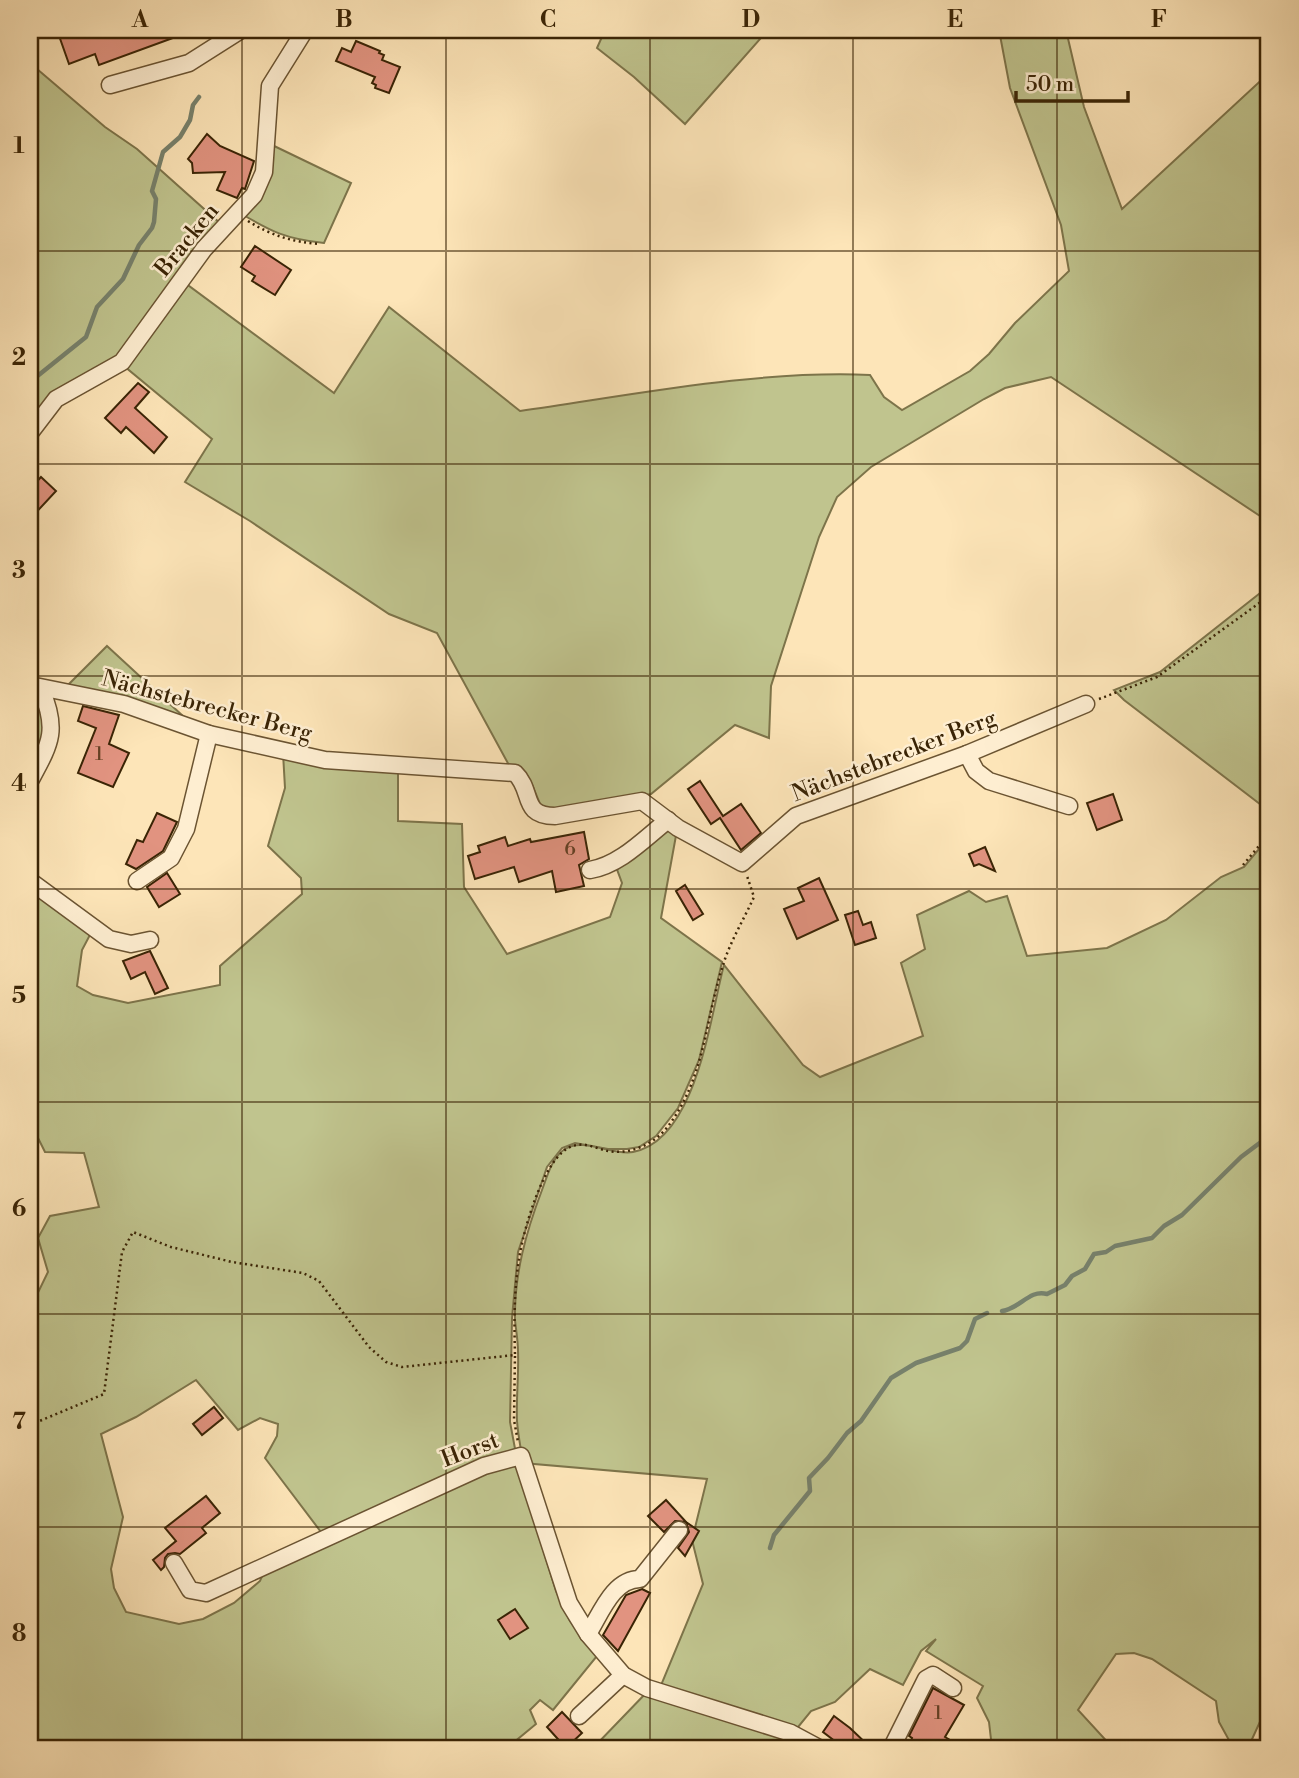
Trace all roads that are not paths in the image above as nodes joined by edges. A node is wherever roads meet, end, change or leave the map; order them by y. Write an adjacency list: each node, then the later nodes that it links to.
1 (240, 30): 3 (street)
2 (305, 30): 4 (street, Bracken)
3 (110, 85)
4 (30, 433)
5 (35, 687): 7 (street, Nächstebrecker Berg); 9 (street)
6 (1086, 704): 8 (street, Nächstebrecker Berg)
7 (209, 734): 11 (street, Nächstebrecker Berg); 14 (street)
8 (967, 754): 10 (street); 11 (street, Nächstebrecker Berg)
9 (30, 781)
10 (1069, 806)
11 (668, 820): 12 (street)
12 (590, 870)
13 (30, 881): 15 (street)
14 (137, 881)
15 (150, 940)
16 (679, 1530): 18 (street)
17 (174, 1563): 18 (street, Horst)
18 (588, 1634): 19 (street, Horst)
19 (623, 1675): 21 (street); 22 (street, Horst)
20 (953, 1688): 23 (street)
21 (579, 1716)
22 (819, 1748)
23 (903, 1748)

